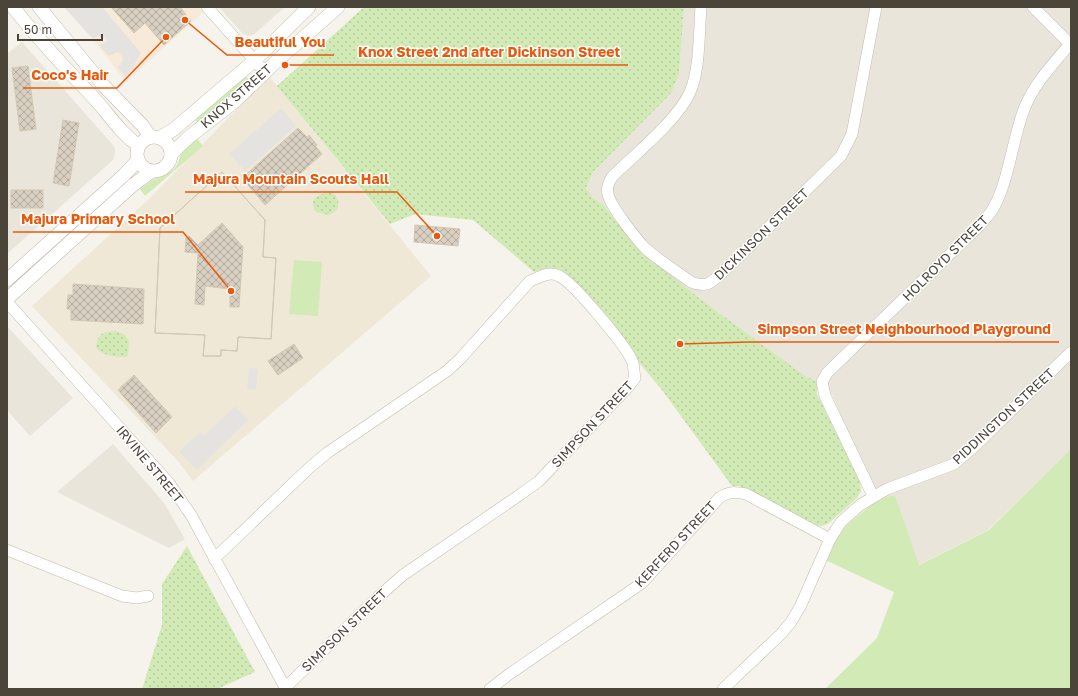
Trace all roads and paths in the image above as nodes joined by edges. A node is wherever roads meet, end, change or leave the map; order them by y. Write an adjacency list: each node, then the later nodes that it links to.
1 (39, 7): 12 (street)
2 (207, 7): 10 (street)
3 (309, 7): 10 (street, KNOX STREET)
4 (338, 7): 11 (street, KNOX STREET)
5 (700, 7): 6 (street, DICKINSON STREET)
6 (876, 7)
7 (1033, 7): 9 (street)
8 (15, 8): 13 (street)
9 (1070, 45): 20 (street, HOLROYD STREET)
10 (255, 60): 11 (street); 12 (street, KNOX STREET)
11 (265, 72): 14 (street, KNOX STREET)
12 (155, 138): 13 (street); 14 (street)
13 (138, 146): 15 (street)
14 (170, 154): 16 (street)
15 (138, 160): 16 (street); 17 (street)
16 (152, 171): 18 (street)
17 (7, 280)
18 (7, 301): 23 (street, IRVINE STREET)
19 (1071, 352): 20 (street, PIDDINGTON STREET)
20 (873, 496): 21 (street, PIDDINGTON STREET)
21 (830, 539): 26 (street, KERFERD STREET); 27 (street, PIDDINGTON STREET)
22 (7, 550): 24 (street)
23 (214, 560): 25 (street, IRVINE STREET); 25 (street, SIMPSON STREET)
24 (148, 596)
25 (285, 688)
26 (490, 689)
27 (723, 689)

